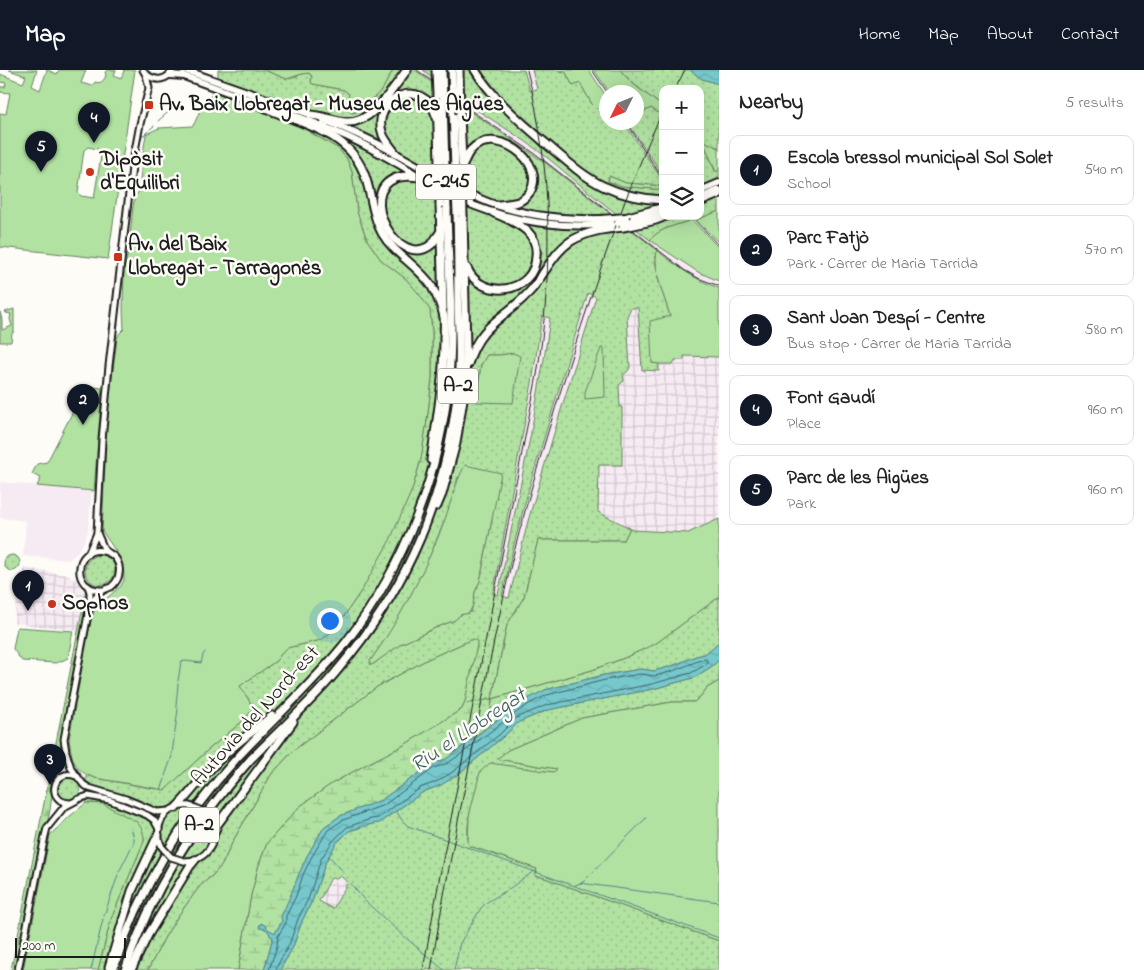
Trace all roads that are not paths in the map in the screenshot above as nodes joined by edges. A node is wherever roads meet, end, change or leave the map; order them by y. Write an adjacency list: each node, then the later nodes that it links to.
1 (185, 70): 13 (highway, C-245)
2 (407, 70): 13 (highway)
3 (436, 70): 14 (highway, bridge)
4 (442, 70): 16 (highway, Autovia del Nord-est / A-2, bridge)
5 (452, 70): 17 (highway, bridge)
6 (458, 70): 17 (highway, bridge)
7 (475, 70): 23 (highway)
8 (145, 72): 10 (main road); 11 (main road)
9 (172, 72): 10 (main road); 12 (highway, C-245)
10 (158, 80): 11 (main road)
11 (149, 88): 41 (main road)
12 (247, 99): 18 (highway, C-245); 30 (highway)
13 (311, 115): 15 (highway, C-245)
14 (437, 118): 15 (highway); 16 (highway)
15 (396, 154): 25 (highway, C-245)
16 (442, 165): 26 (highway, Autovia del Nord-est / A-2, bridge)
17 (460, 171): 25 (highway); 36 (highway, bridge)
18 (420, 177): 28 (highway, C-245); 30 (highway)
19 (719, 183): 20 (highway)
20 (704, 189)
21 (719, 192): 22 (highway); 24 (highway)
22 (704, 197)
23 (659, 200)
24 (704, 200)
25 (499, 205): 33 (highway, C-245)
26 (442, 207): 35 (highway); 35 (highway, Autovia del Nord-est / A-2)
27 (659, 210): 32 (highway, C-245)
28 (494, 213): 33 (highway, C-245); 37 (highway)
29 (659, 213): 32 (highway, C-245)
30 (378, 215): 34 (highway)
31 (659, 219): 32 (highway)
32 (630, 221): 33 (highway, bridge); 33 (highway, C-245, bridge)
33 (618, 223): 39 (highway)
34 (381, 226): 35 (highway); 38 (highway)
35 (443, 230): 38 (highway); 40 (highway, Autovia del Nord-est / A-2)
36 (460, 231): 37 (highway); 42 (highway, Autovia del Nord-est / A-2)
37 (465, 263): 39 (highway)
38 (444, 316): 40 (highway)
39 (466, 374): 42 (highway)
40 (428, 487): 48 (highway, Autovia del Nord-est / A-2)
41 (97, 533): 43 (main road); 44 (main road)
42 (421, 538): 49 (highway, Autovia del Nord-est / A-2)
43 (105, 551): 44 (main road); 46 (main road)
44 (88, 554): 45 (main road)
45 (88, 586): 46 (main road); 47 (main road)
46 (103, 590): 47 (main road)
47 (90, 604): 50 (main road)
48 (300, 694): 57 (highway); 64 (highway, Autovia del Nord-est / A-2)
49 (307, 704): 60 (highway); 65 (highway, Autovia del Nord-est / A-2)
50 (69, 763): 51 (main road); 52 (main road)
51 (63, 776): 52 (main road); 54 (main road)
52 (76, 776): 53 (main road)
53 (83, 784): 55 (main road); 57 (main road)
54 (58, 798): 56 (main road); 58 (main road)
55 (79, 799): 56 (main road); 59 (main road)
56 (71, 803): 58 (main road)
57 (172, 810): 59 (main road); 60 (main road, bridge)
58 (59, 812): 62 (main road)
59 (158, 832): 61 (main road, bridge); 63 (highway)
60 (214, 833): 61 (main road)
61 (195, 860): 66 (highway)
62 (18, 970)
63 (109, 970)
64 (113, 970)
65 (125, 970)
66 (132, 970)

